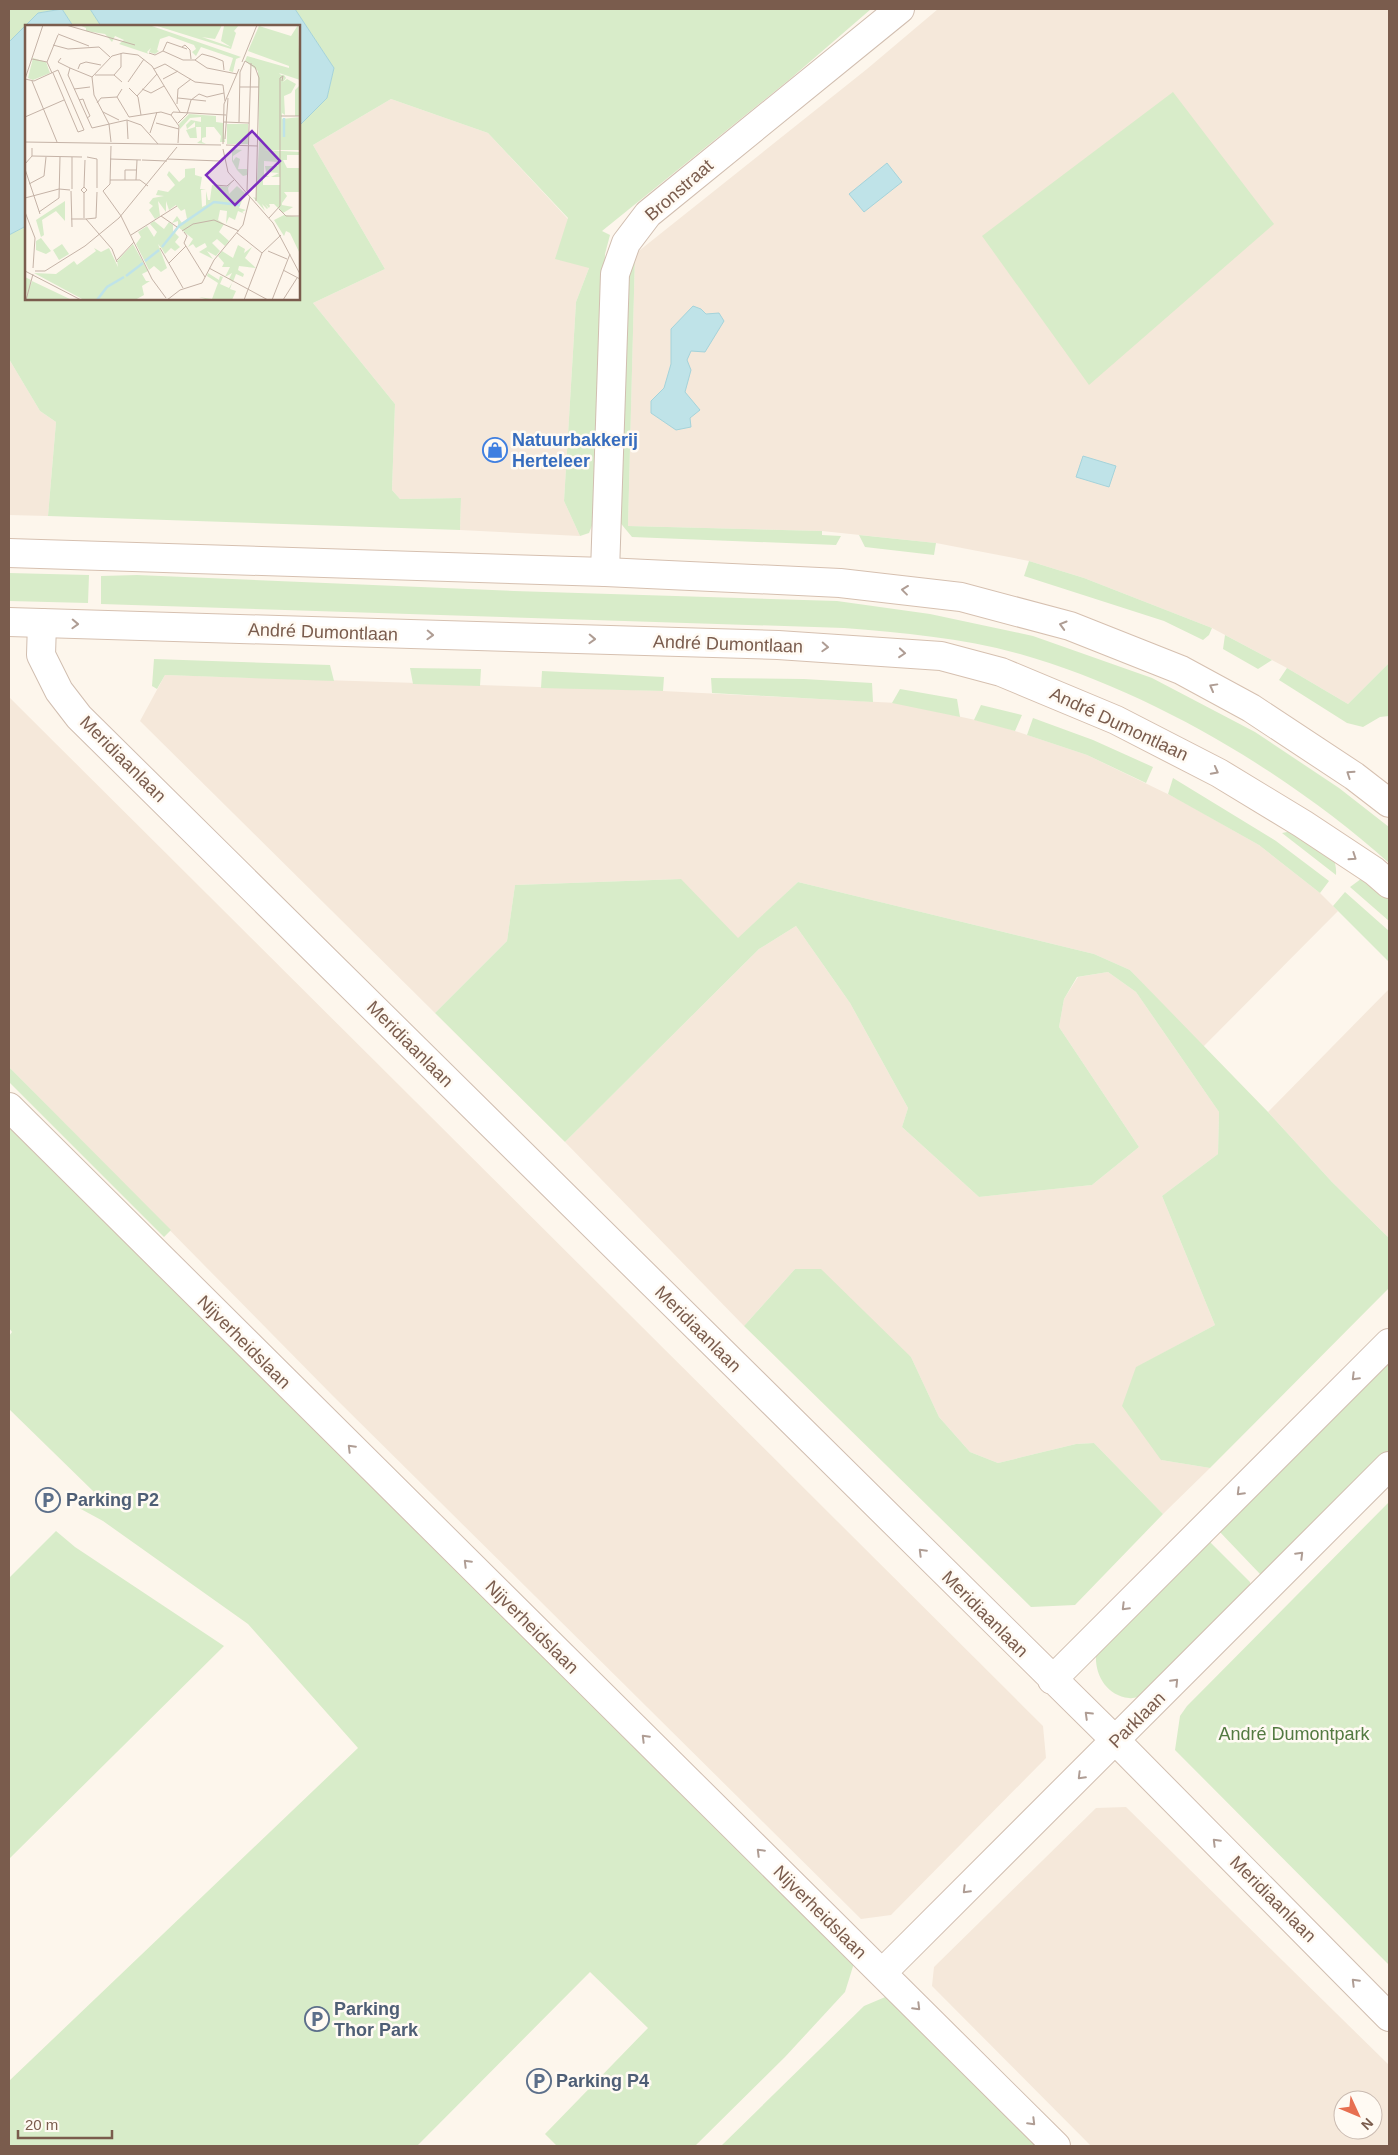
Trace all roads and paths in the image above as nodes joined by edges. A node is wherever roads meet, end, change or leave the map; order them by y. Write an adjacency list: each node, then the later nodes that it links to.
1 (900, 9): 3 (street, Bronstraat)
2 (9, 553): 3 (street)
3 (605, 572): 6 (street, one-way to 3)
4 (9, 622): 5 (street, André Dumontlaan)
5 (42, 623): 7 (street, André Dumontlaan, one-way to 7); 11 (street, Meridiaanlaan, one-way to 5)
6 (1389, 803)
7 (1389, 884)
8 (9, 1107): 13 (street, Nijverheidslaan, one-way to 8)
9 (1389, 1343): 11 (street, one-way to 11)
10 (1389, 1466): 12 (street, Parklaan, one-way to 10)
11 (1052, 1680): 12 (street, Meridiaanlaan, one-way to 11)
12 (1116, 1741): 13 (street, Parklaan, one-way to 13); 14 (street, Meridiaanlaan, one-way to 12)
13 (882, 1973): 15 (street, Nijverheidslaan, one-way to 15)
14 (1389, 2016)
15 (1056, 2146)

